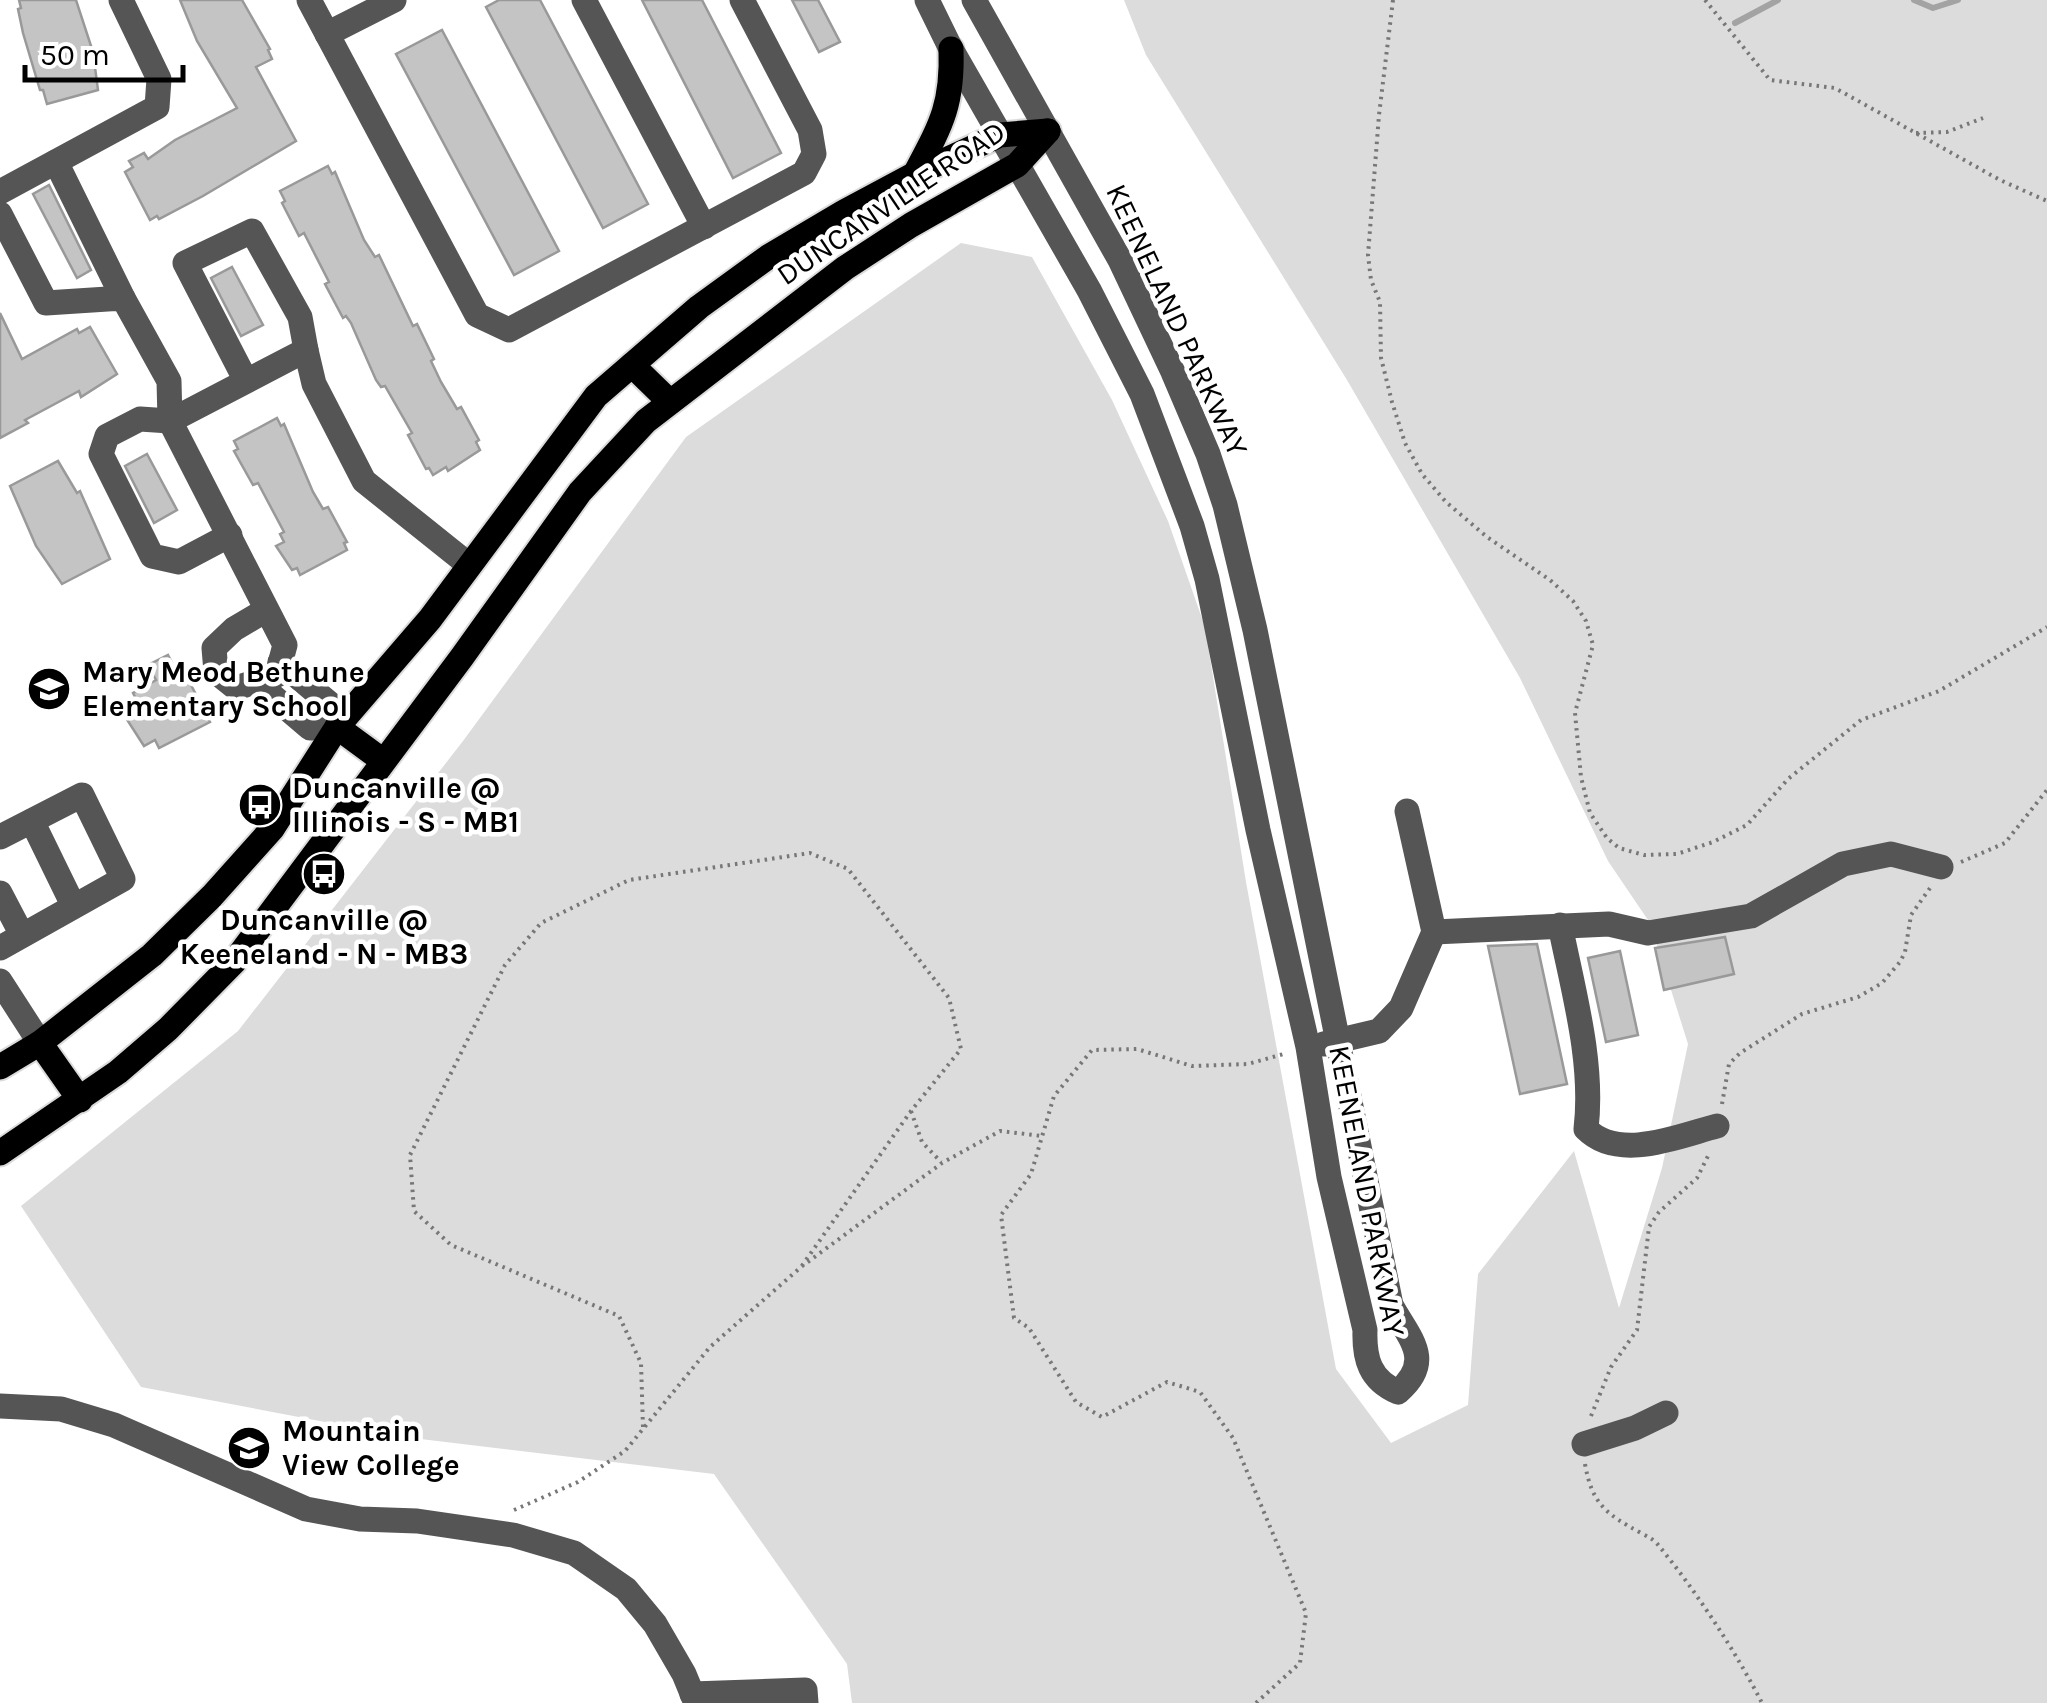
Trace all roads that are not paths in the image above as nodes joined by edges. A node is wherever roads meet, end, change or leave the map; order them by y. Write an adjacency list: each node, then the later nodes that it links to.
1 (121, 0): 12 (street)
2 (309, 0): 8 (street)
3 (394, 0): 8 (street)
4 (584, 0): 17 (street)
5 (742, 0): 17 (street)
6 (927, 0): 9 (street, KEENELAND PARKWAY)
7 (974, 0): 10 (street, KEENELAND PARKWAY)
8 (327, 34): 17 (street)
9 (951, 49): 11 (street, KEENELAND PARKWAY); 14 (main road)
10 (1048, 132): 11 (main road, DUNCANVILLE ROAD); 13 (main road, DUNCANVILLE ROAD); 18 (street, KEENELAND PARKWAY)
11 (1000, 134): 13 (street, KEENELAND PARKWAY); 14 (main road, DUNCANVILLE ROAD)
12 (56, 162): 15 (street); 20 (street)
13 (1017, 165): 19 (street, KEENELAND PARKWAY); 24 (main road, DUNCANVILLE ROAD)
14 (915, 174): 22 (main road, DUNCANVILLE ROAD)
15 (0, 192)
16 (0, 214): 20 (street)
17 (704, 227)
18 (1120, 260): 19 (street); 43 (street, KEENELAND PARKWAY)
19 (1084, 281): 45 (street, KEENELAND PARKWAY)
20 (122, 298): 25 (street)
21 (306, 350): 23 (street); 23 (street); 27 (street)
22 (632, 364): 24 (main road); 27 (main road, DUNCANVILLE ROAD)
23 (246, 381): 25 (street)
24 (670, 402): 32 (main road, DUNCANVILLE ROAD)
25 (170, 420): 26 (street); 26 (street)
26 (230, 535): 28 (street)
27 (469, 566): 31 (main road, DUNCANVILLE ROAD)
28 (266, 610): 29 (street); 30 (street)
29 (280, 662): 30 (street); 31 (street)
30 (256, 682): 31 (street)
31 (338, 728): 32 (main road); 44 (main road, DUNCANVILLE ROAD)
32 (382, 760): 47 (main road, DUNCANVILLE ROAD)
33 (1407, 812): 40 (street)
34 (32, 821): 35 (street); 38 (street); 38 (street)
35 (0, 837)
36 (1941, 867): 39 (street)
37 (0, 892): 41 (street)
38 (73, 904): 41 (street)
39 (1560, 925): 40 (street); 48 (street)
40 (1434, 932): 43 (street)
41 (9, 934)
42 (0, 980): 44 (street)
43 (1338, 1040): 45 (street); 45 (street, KEENELAND PARKWAY)
44 (40, 1043): 46 (main road, DUNCANVILLE ROAD); 47 (main road)
45 (1308, 1048)
46 (0, 1068)
47 (80, 1100): 49 (main road, DUNCANVILLE ROAD)
48 (1717, 1126)
49 (0, 1154)
50 (0, 1406): 53 (street)
51 (1666, 1413): 52 (street)
52 (1584, 1444)
53 (694, 1699): 54 (street)
54 (806, 1703)

